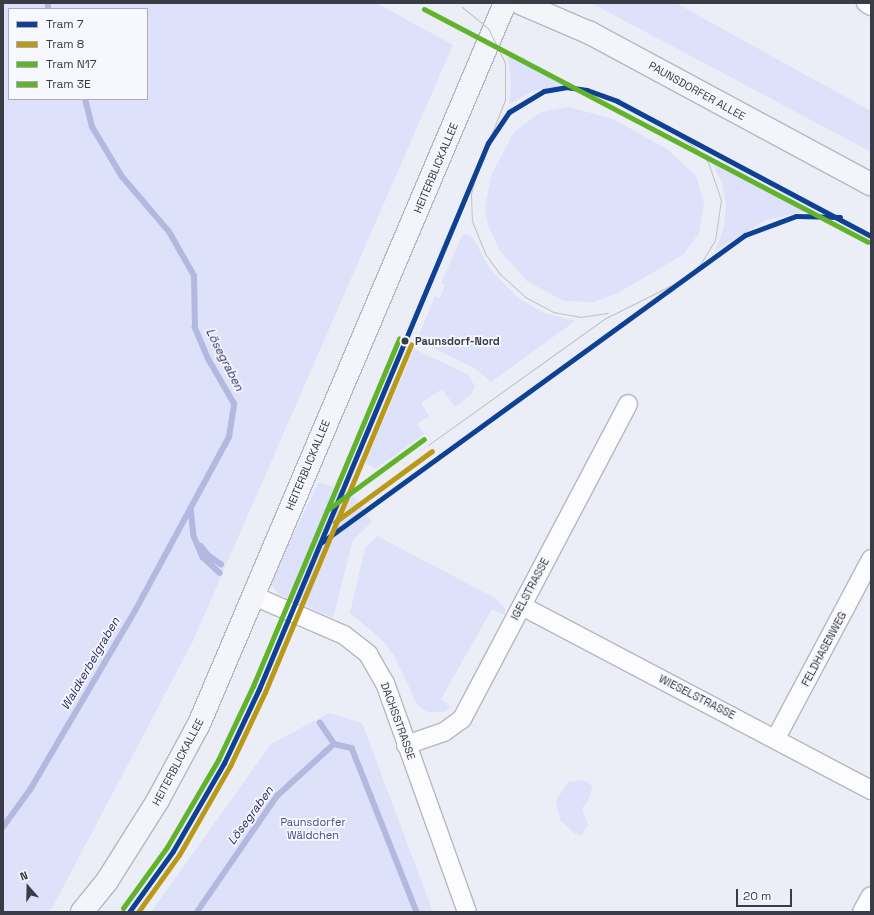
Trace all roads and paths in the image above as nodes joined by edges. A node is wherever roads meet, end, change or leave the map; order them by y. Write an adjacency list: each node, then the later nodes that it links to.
1 (505, 3): 8 (main road, HEITERBLICKALLEE)
2 (520, 3): 5 (main road, PAUNSDORFER ALLEE)
3 (866, 3): 4 (street)
4 (871, 6)
5 (871, 184)
6 (628, 404): 9 (street, IGELSTRASSE)
7 (871, 559): 10 (street, FELDHASENWEG)
8 (254, 596): 11 (street, DACHSSTRASSE); 14 (main road, HEITERBLICKALLEE)
9 (522, 606): 10 (street, WIESELSTRASSE); 11 (street, IGELSTRASSE)
10 (776, 738): 12 (street, WIESELSTRASSE)
11 (406, 745): 15 (street, DACHSSTRASSE)
12 (871, 790)
13 (871, 896): 16 (street)
14 (82, 912)
15 (467, 912)
16 (862, 912)

